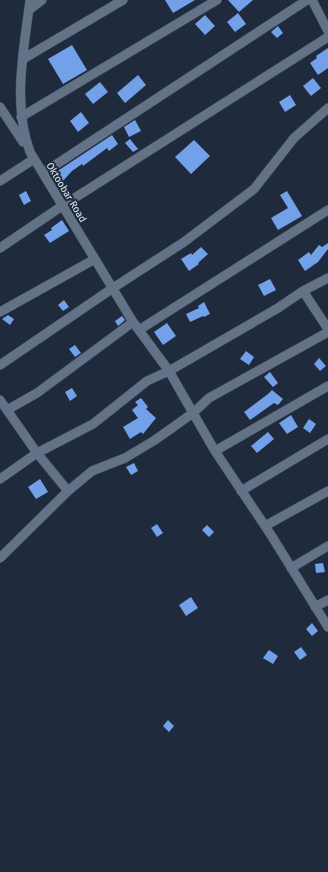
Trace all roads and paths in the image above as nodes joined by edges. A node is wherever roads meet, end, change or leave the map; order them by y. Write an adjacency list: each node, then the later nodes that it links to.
1 (30, 0): 7 (street, Oktoobar Road)
2 (42, 0): 7 (street)
3 (123, 0): 10 (street)
4 (217, 0): 13 (street)
5 (307, 0): 15 (street)
6 (312, 0): 8 (street)
7 (29, 10): 10 (street, Oktoobar Road)
8 (328, 31)
9 (328, 37): 17 (street)
10 (23, 59): 13 (street, Oktoobar Road)
11 (0, 107): 14 (street)
12 (328, 108): 22 (street)
13 (21, 117): 14 (street, Oktoobar Road)
14 (32, 155): 15 (street, Oktoobar Road); 16 (street)
15 (42, 173): 17 (street, Oktoobar Road)
16 (0, 181)
17 (62, 206): 19 (street); 20 (street, Oktoobar Road)
18 (328, 210): 27 (street)
19 (0, 248)
20 (95, 259): 22 (street, Oktoobar Road); 24 (street)
21 (328, 278): 23 (street)
22 (113, 288): 25 (street, Oktoobar Road); 29 (street)
23 (303, 291): 26 (street); 30 (street)
24 (0, 312)
25 (133, 322): 27 (street, Oktoobar Road); 33 (street)
26 (328, 329)
27 (139, 330): 30 (street, Oktoobar Road)
28 (328, 332): 34 (street)
29 (0, 365)
30 (170, 371): 34 (street, Oktoobar Road); 37 (street)
31 (328, 386): 36 (street)
32 (0, 400): 33 (street)
33 (7, 410): 37 (street)
34 (193, 413): 36 (street, Oktoobar Road); 40 (street)
35 (328, 439): 39 (street)
36 (215, 451): 39 (street, Oktoobar Road)
37 (37, 453): 38 (street); 40 (street)
38 (0, 479)
39 (241, 490): 42 (street, Oktoobar Road)
40 (68, 491): 44 (street)
41 (328, 491): 42 (street)
42 (265, 526): 45 (street, Oktoobar Road)
43 (328, 546): 45 (street)
44 (0, 558)
45 (291, 568): 47 (street, Oktoobar Road)
46 (328, 600): 47 (street)
47 (315, 607): 48 (street, Oktoobar Road)
48 (328, 627)

